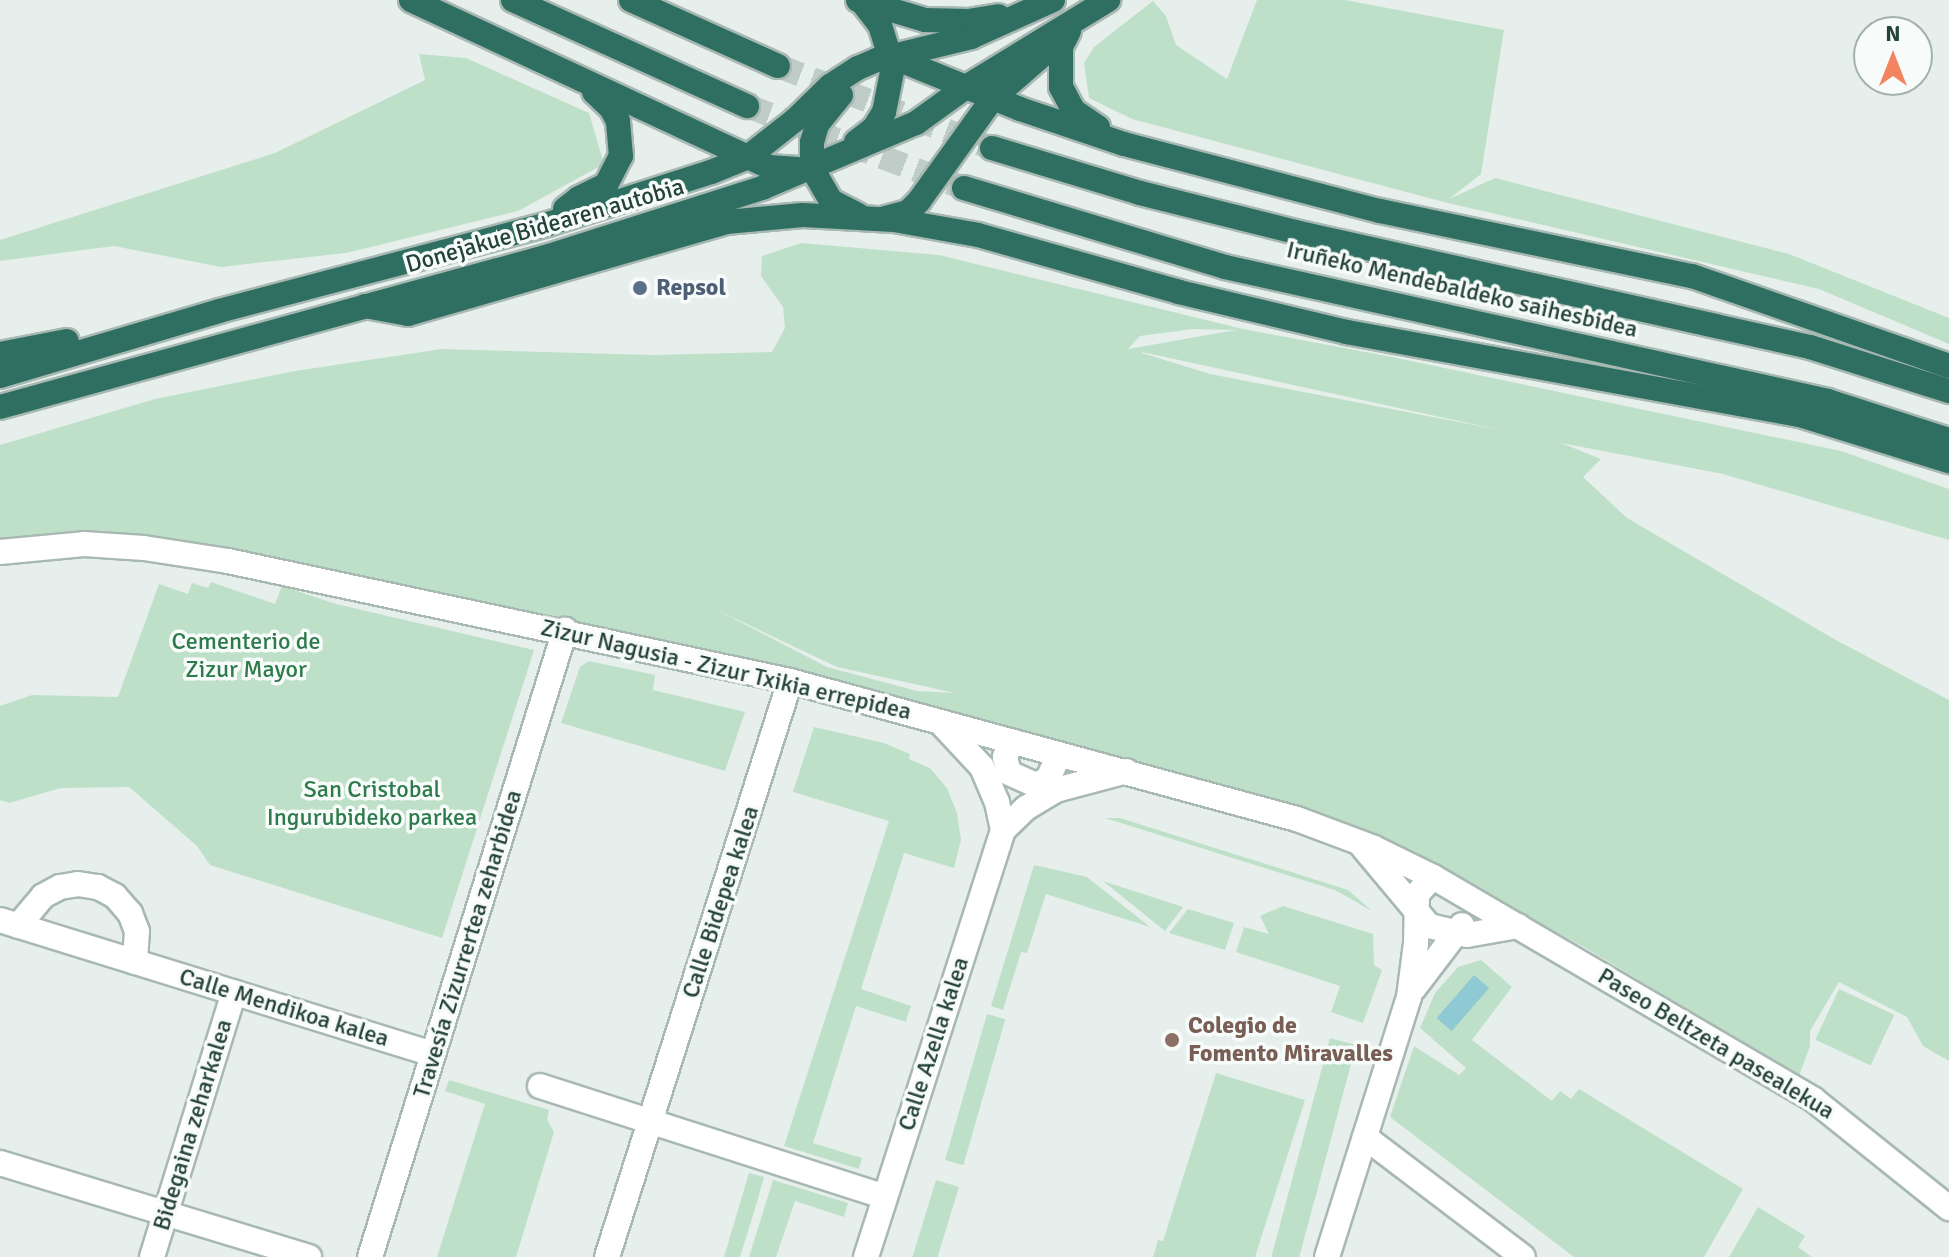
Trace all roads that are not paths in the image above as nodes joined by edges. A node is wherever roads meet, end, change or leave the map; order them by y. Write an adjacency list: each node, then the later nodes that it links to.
1 (411, 0): 10 (highway)
2 (513, 0): 13 (highway)
3 (631, 0): 9 (highway)
4 (859, 0): 6 (highway); 8 (highway)
5 (1108, 0): 7 (highway)
6 (1052, 1): 8 (highway, Donejakue Bidearen autobia)
7 (1074, 22): 11 (highway, Donejakue Bidearen autobia); 12 (highway); 14 (highway)
8 (884, 58): 11 (highway); 16 (highway); 17 (highway, Donejakue Bidearen autobia); 18 (highway)
9 (778, 66)
10 (575, 78): 17 (highway); 21 (highway)
11 (966, 87): 12 (highway); 16 (highway, Donejakue Bidearen autobia)
12 (993, 98): 14 (highway); 20 (highway)
13 (747, 106)
14 (1124, 144): 25 (highway)
15 (992, 148): 27 (highway, Iruñeko Mendebaldeko saihesbidea)
16 (839, 156): 18 (highway, Donejakue Bidearen autobia)
17 (748, 157): 18 (highway); 21 (highway, Donejakue Bidearen autobia)
18 (812, 168): 20 (highway); 22 (highway, Donejakue Bidearen autobia)
19 (964, 188): 29 (highway, Iruñeko Mendebaldeko saihesbidea)
20 (874, 218): 22 (highway); 30 (highway)
21 (548, 224): 23 (highway, Donejakue Bidearen autobia)
22 (365, 306): 28 (highway, Donejakue Bidearen autobia)
23 (219, 311): 24 (highway); 26 (highway, Donejakue Bidearen autobia)
24 (0, 354)
25 (1949, 366)
26 (0, 376)
27 (1949, 391)
28 (0, 407)
29 (1949, 440)
30 (1949, 461)
31 (0, 552): 32 (street, Zizur Nagusia - Zizur Txikia errepidea)
32 (565, 630): 33 (street, Zizur Nagusia - Zizur Txikia errepidea); 51 (street, Travesía Zizurrertea zeharbidea)
33 (790, 681): 34 (street, Zizur Nagusia - Zizur Txikia errepidea); 53 (street, Calle Bidepea kalea)
34 (940, 722): 35 (street, Zizur Nagusia - Zizur Txikia errepidea); 39 (street, Calle Azella kalea)
35 (1007, 750): 36 (street, Zizur Nagusia - Zizur Txikia errepidea); 36 (street); 39 (street, Calle Azella kalea)
36 (1054, 766): 37 (street, Zizur Nagusia - Zizur Txikia errepidea); 38 (street)
37 (1127, 771): 38 (street); 41 (street, Zizur Nagusia - Zizur Txikia errepidea)
38 (1037, 800): 40 (street)
39 (997, 802): 40 (street, Calle Azella kalea)
40 (1003, 830): 56 (street, Calle Azella kalea)
41 (1359, 842): 42 (street, Zizur Nagusia - Zizur Txikia errepidea); 44 (street)
42 (1433, 877): 43 (street); 44 (street)
43 (1470, 899): 46 (street, Paseo Beltzeta pasealekua); 47 (street)
44 (1416, 915): 47 (street); 50 (street)
45 (9, 923): 48 (street, Calle Mendikoa kalea); 48 (street, Calle Mendikoa kalea)
46 (1518, 926): 47 (street); 57 (street, Paseo Beltzeta pasealekua)
47 (1456, 935): 50 (street)
48 (135, 962): 49 (street, Calle Mendikoa kalea)
49 (234, 992): 51 (street, Calle Mendikoa kalea); 58 (street, Bidegaina zeharkalea)
50 (1409, 997): 54 (street)
51 (433, 1054): 61 (street, Travesía Zizurrertea zeharbidea)
52 (540, 1086): 53 (street)
53 (651, 1123): 56 (street); 62 (street, Calle Bidepea kalea)
54 (1365, 1137): 64 (street); 65 (street)
55 (0, 1163): 58 (street)
56 (885, 1197): 63 (street, Calle Azella kalea)
57 (1949, 1208)
58 (166, 1213): 59 (street, Bidegaina zeharkalea); 60 (street)
59 (152, 1257)
60 (309, 1257)
61 (370, 1257)
62 (607, 1257)
63 (866, 1257)
64 (1327, 1257)
65 (1523, 1257)

